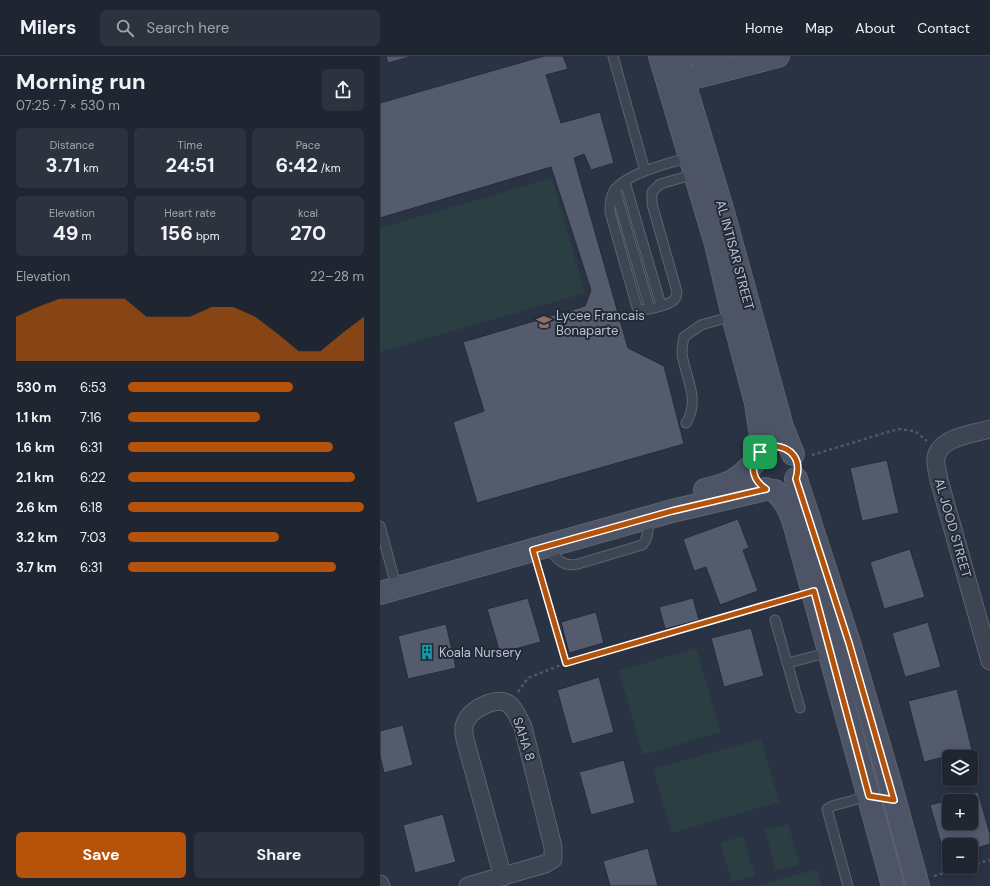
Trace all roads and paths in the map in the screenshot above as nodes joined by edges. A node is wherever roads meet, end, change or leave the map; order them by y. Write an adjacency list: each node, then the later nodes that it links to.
1 (613, 56): 6 (lane)
2 (778, 56): 3 (street)
3 (717, 61): 4 (street); 5 (street)
4 (672, 70): 5 (street, AL INTISAR STREET)
5 (695, 157): 6 (lane); 8 (lane); 9 (street, AL INTISAR STREET); 14 (street, AL INTISAR STREET)
6 (645, 171): 7 (lane)
7 (624, 182): 8 (lane); 8 (lane)
8 (661, 305)
9 (733, 316): 10 (lane); 13 (street, AL INTISAR STREET)
10 (686, 423)
11 (990, 429): 12 (street)
12 (939, 449): 14 (path); 22 (street, AL JOOD STREET)
13 (757, 458): 14 (street); 15 (street); 18 (street)
14 (795, 464): 15 (street); 28 (street, AL INTISAR STREET)
15 (770, 490): 17 (street); 19 (street)
16 (380, 526): 18 (lane)
17 (540, 548): 18 (street); 23 (path)
18 (385, 585)
19 (814, 591): 21 (street); 23 (path)
20 (775, 620): 24 (lane)
21 (830, 652): 24 (lane); 27 (street)
22 (990, 661)
23 (566, 663): 25 (path)
24 (788, 663): 26 (lane)
25 (509, 704): 32 (street, SAHA 8); 32 (street, SAHA 8)
26 (800, 708)
27 (869, 796): 28 (street); 35 (lane); 36 (street)
28 (894, 800): 33 (street, AL INTISAR STREET)
29 (990, 860): 30 (path)
30 (978, 864)
31 (945, 874): 33 (path)
32 (503, 877): 34 (street, SAHA 8)
33 (917, 883)
34 (468, 886)
35 (848, 886)
36 (893, 886)

